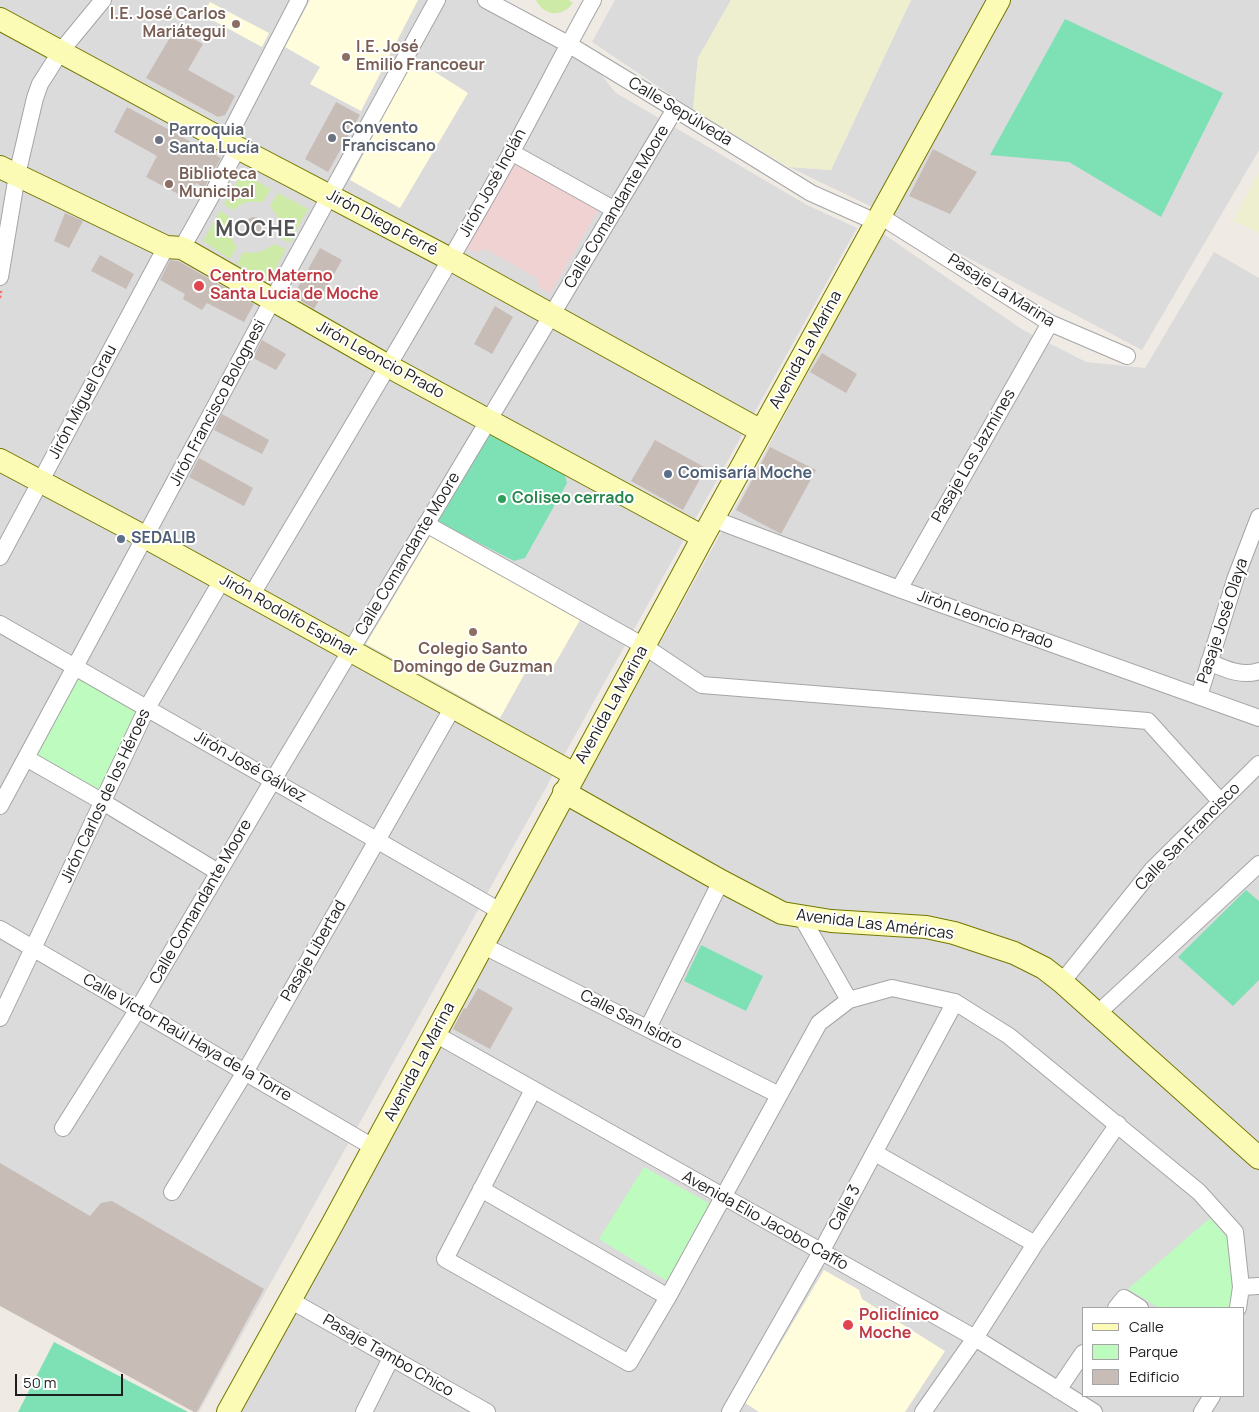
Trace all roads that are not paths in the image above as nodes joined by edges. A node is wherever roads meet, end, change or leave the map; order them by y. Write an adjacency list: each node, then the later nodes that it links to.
1 (103, 0): 10 (street)
2 (299, 0): 12 (street, Jirón Miguel Grau)
3 (437, 0): 15 (street, Jirón Francisco Bolognesi)
4 (486, 0): 7 (street, Calle Sepúlveda)
5 (593, 0): 9 (street, Jirón José Inclán)
6 (999, 0): 17 (street, Avenida La Marina)
7 (509, 6): 9 (street, Calle Sepúlveda)
8 (0, 19): 10 (street, Jirón Diego Ferré)
9 (568, 44): 11 (street, Calle Sepúlveda); 13 (street, Jirón José Inclán)
10 (61, 51): 12 (street, Jirón Diego Ferré); 14 (street)
11 (675, 109): 16 (street, Calle Comandante Moore); 17 (street, Calle Sepúlveda)
12 (232, 144): 15 (street, Jirón Diego Ferré); 18 (street, Jirón Miguel Grau)
13 (511, 152): 16 (street); 19 (street, Jirón José Inclán)
14 (8, 171): 18 (street, Jirón Leoncio Prado); 20 (street)
15 (330, 196): 19 (street, Jirón Diego Ferré); 21 (street, Jirón Francisco Bolognesi)
16 (615, 210): 22 (street, Calle Comandante Moore)
17 (878, 219): 23 (street, Pasaje La Marina); 27 (street, Avenida La Marina)
18 (174, 247): 21 (street, Jirón Leoncio Prado); 29 (street, Jirón Miguel Grau)
19 (450, 259): 22 (street, Jirón Diego Ferré); 25 (street, Jirón José Inclán)
20 (0, 276)
21 (273, 299): 25 (street, Jirón Leoncio Prado); 33 (street, Jirón Francisco Bolognesi)
22 (552, 316): 26 (street, Calle Comandante Moore); 27 (street, Jirón Diego Ferré)
23 (1050, 323): 24 (street, Pasaje La Marina); 36 (street, Pasaje Los Jazmines)
24 (1127, 356)
25 (388, 366): 26 (street, Jirón Leoncio Prado); 37 (street, Jirón José Inclán)
26 (489, 420): 31 (street, Calle Comandante Moore); 32 (street, Jirón Leoncio Prado)
27 (761, 431): 32 (street, Avenida La Marina)
28 (0, 460): 29 (street, Jirón Rodolfo Espinar)
29 (40, 482): 33 (street, Jirón Rodolfo Espinar); 34 (street, Jirón Miguel Grau)
30 (1259, 517): 41 (street, Pasaje José Olaya)
31 (426, 524): 39 (street); 40 (street, Calle Comandante Moore)
32 (708, 528): 36 (street, Jirón Leoncio Prado); 39 (street, Avenida La Marina)
33 (145, 537): 35 (street, Jirón Rodolfo Espinar); 42 (street, Jirón Francisco Bolognesi)
34 (0, 557)
35 (222, 580): 37 (street, Jirón Rodolfo Espinar); 46 (street, Jirón Carlos de los Héroes)
36 (898, 589): 44 (street, Jirón Leoncio Prado)
37 (252, 596): 40 (street, Jirón Rodolfo Espinar)
38 (0, 624): 42 (street, Jirón José Gálvez)
39 (644, 646): 51 (street, Avenida La Marina); 53 (street)
40 (350, 650): 45 (street, Jirón Rodolfo Espinar); 50 (street, Calle Comandante Moore)
41 (1209, 662): 43 (street); 44 (street, Pasaje José Olaya)
42 (75, 667): 46 (street, Jirón José Gálvez); 48 (street, Jirón Francisco Bolognesi)
43 (1259, 671)
44 (1199, 696): 47 (street, Jirón Leoncio Prado)
45 (453, 707): 51 (street, Jirón Rodolfo Espinar); 55 (street, Pasaje Libertad)
46 (147, 708): 50 (street, Jirón José Gálvez); 52 (street, Jirón Carlos de los Héroes)
47 (1259, 718)
48 (26, 758): 52 (street); 54 (street, Jirón Francisco Bolognesi)
49 (1259, 764): 53 (street, Calle San Francisco)
50 (273, 780): 55 (street, Jirón José Gálvez); 57 (street, Calle Comandante Moore)
51 (569, 783): 58 (street, Avenida Las Américas); 59 (street, Avenida La Marina)
52 (103, 802): 57 (street); 63 (street, Jirón Carlos de los Héroes)
53 (1220, 802): 64 (street, Calle San Francisco)
54 (0, 806)
55 (378, 840): 59 (street, Jirón José Gálvez); 72 (street, Pasaje Libertad)
56 (1259, 864): 68 (street)
57 (218, 872): 67 (street, Calle Comandante Moore)
58 (721, 881): 60 (street, Avenida Las Américas); 70 (street)
59 (500, 911): 62 (street, Avenida La Marina)
60 (801, 916): 64 (street, Avenida Las Américas); 65 (street)
61 (0, 929): 63 (street, Calle Víctor Raúl Haya de la Torre)
62 (482, 945): 70 (street, Calle San Isidro); 71 (street, Avenida La Marina)
63 (33, 948): 67 (street, Calle Víctor Raúl Haya de la Torre); 69 (street, Jirón Carlos de los Héroes)
64 (1062, 982): 68 (street, Avenida Las Américas)
65 (849, 1000): 66 (street); 74 (street)
66 (955, 1002): 75 (street); 78 (street, Calle 3)
67 (138, 1010): 72 (street, Calle Víctor Raúl Haya de la Torre); 76 (street, Calle Comandante Moore)
68 (1097, 1014): 79 (street, Avenida Las Américas)
69 (0, 1018)
70 (648, 1028): 74 (street, Calle San Isidro)
71 (435, 1034): 73 (street, Avenida Elio Jacobo Caffo); 77 (street, Avenida La Marina)
72 (245, 1072): 77 (street, Calle Víctor Raúl Haya de la Torre); 81 (street, Pasaje Libertad)
73 (533, 1090): 80 (street); 82 (street, Avenida Elio Jacobo Caffo)
74 (779, 1095): 82 (street)
75 (1118, 1124): 83 (street); 86 (street)
76 (63, 1128)
77 (374, 1147): 88 (street, Avenida La Marina)
78 (875, 1153): 83 (street); 84 (street, Calle 3)
79 (1259, 1158)
80 (482, 1189): 87 (street); 87 (street)
81 (172, 1192)
82 (722, 1197): 84 (street, Avenida Elio Jacobo Caffo); 87 (street)
83 (1034, 1244): 92 (street)
84 (822, 1252): 92 (street, Avenida Elio Jacobo Caffo); 100 (street, Calle 3)
85 (1259, 1286): 86 (street)
86 (1241, 1287): 91 (street)
87 (668, 1297)
88 (290, 1300): 94 (street, Pasaje Tambo Chico); 97 (street, Avenida La Marina)
89 (1117, 1307): 90 (street)
90 (1138, 1307)
91 (1238, 1307)
92 (975, 1338): 95 (street, Avenida Elio Jacobo Caffo); 101 (street)
93 (1082, 1354): 95 (street)
94 (391, 1358): 98 (street); 99 (street, Pasaje Tambo Chico)
95 (1058, 1390): 102 (street, Avenida Elio Jacobo Caffo)
96 (1211, 1397): 103 (street)
97 (228, 1412)
98 (364, 1412)
99 (487, 1412)
100 (730, 1412)
101 (923, 1412)
102 (1094, 1412)
103 (1202, 1412)

